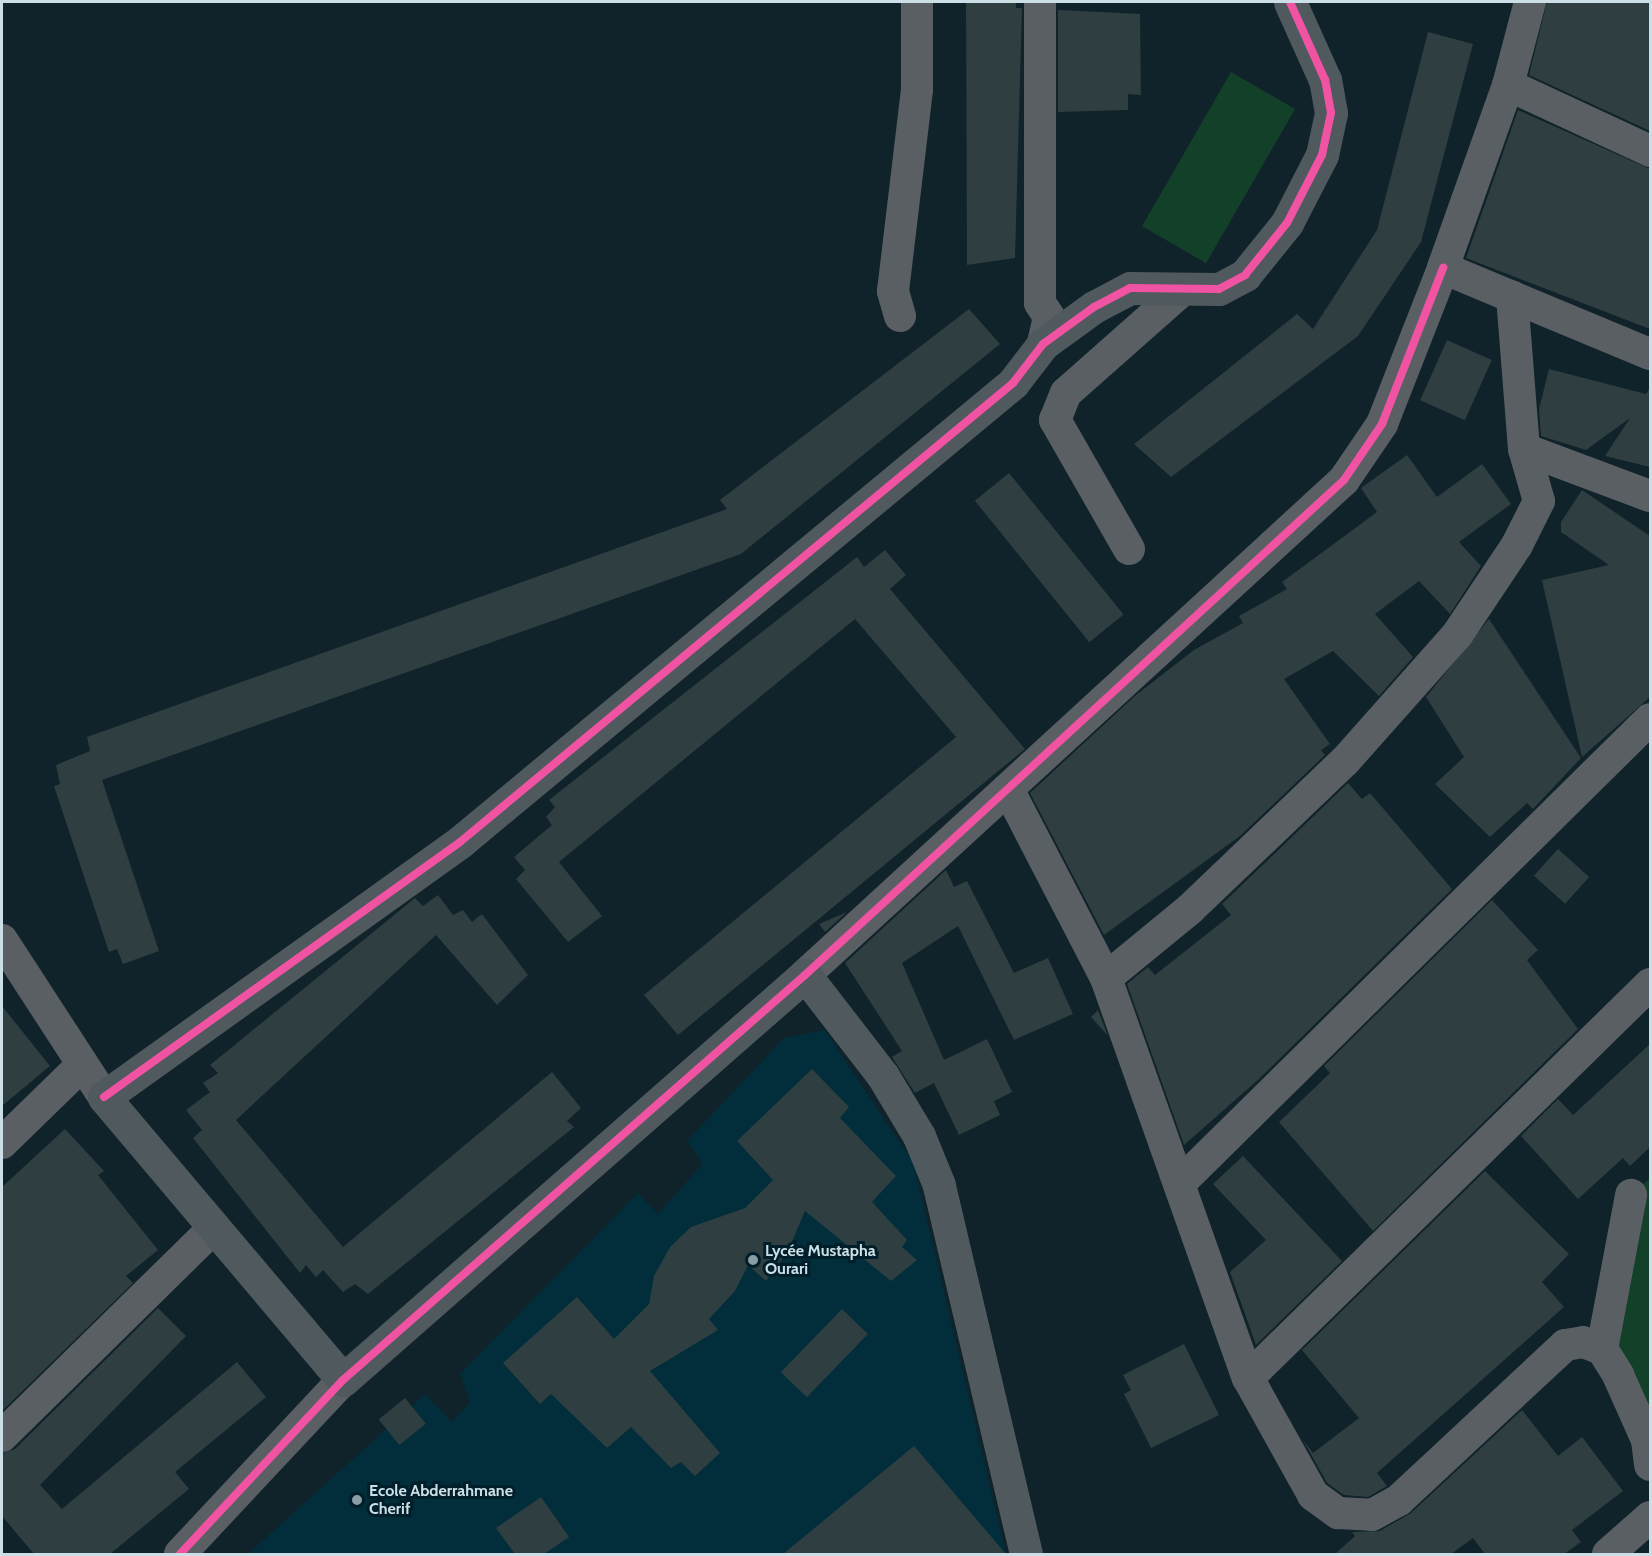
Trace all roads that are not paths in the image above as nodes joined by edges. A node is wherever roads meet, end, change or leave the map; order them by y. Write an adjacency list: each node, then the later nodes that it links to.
1 (917, 2): 10 (street)
2 (1041, 2): 11 (street)
3 (1290, 2): 8 (street)
4 (1530, 2): 5 (street)
5 (1508, 85): 6 (street); 7 (street)
6 (1650, 152)
7 (1443, 268): 9 (street); 17 (street)
8 (1180, 292): 11 (street); 15 (street)
9 (1512, 296): 12 (street); 13 (street)
10 (900, 316)
11 (1043, 344): 23 (street)
12 (1650, 354)
13 (1524, 449): 14 (street); 20 (street)
14 (1650, 496)
15 (1129, 549)
16 (1650, 718): 25 (street)
17 (1008, 789): 19 (street); 20 (street)
18 (5, 953): 22 (street)
19 (805, 975): 30 (street); 35 (street)
20 (1106, 978): 25 (street)
21 (1650, 984): 29 (street)
22 (81, 1066): 23 (street); 24 (street)
23 (104, 1097): 27 (street)
24 (2, 1143)
25 (1180, 1183): 29 (street)
26 (1631, 1195): 28 (street)
27 (214, 1228): 30 (street); 31 (street)
28 (1602, 1349): 29 (street); 32 (street)
29 (1248, 1378)
30 (343, 1380): 34 (street)
31 (2, 1436)
32 (1650, 1465)
33 (1650, 1517): 36 (street)
34 (180, 1554)
35 (1026, 1554)
36 (1608, 1554)

